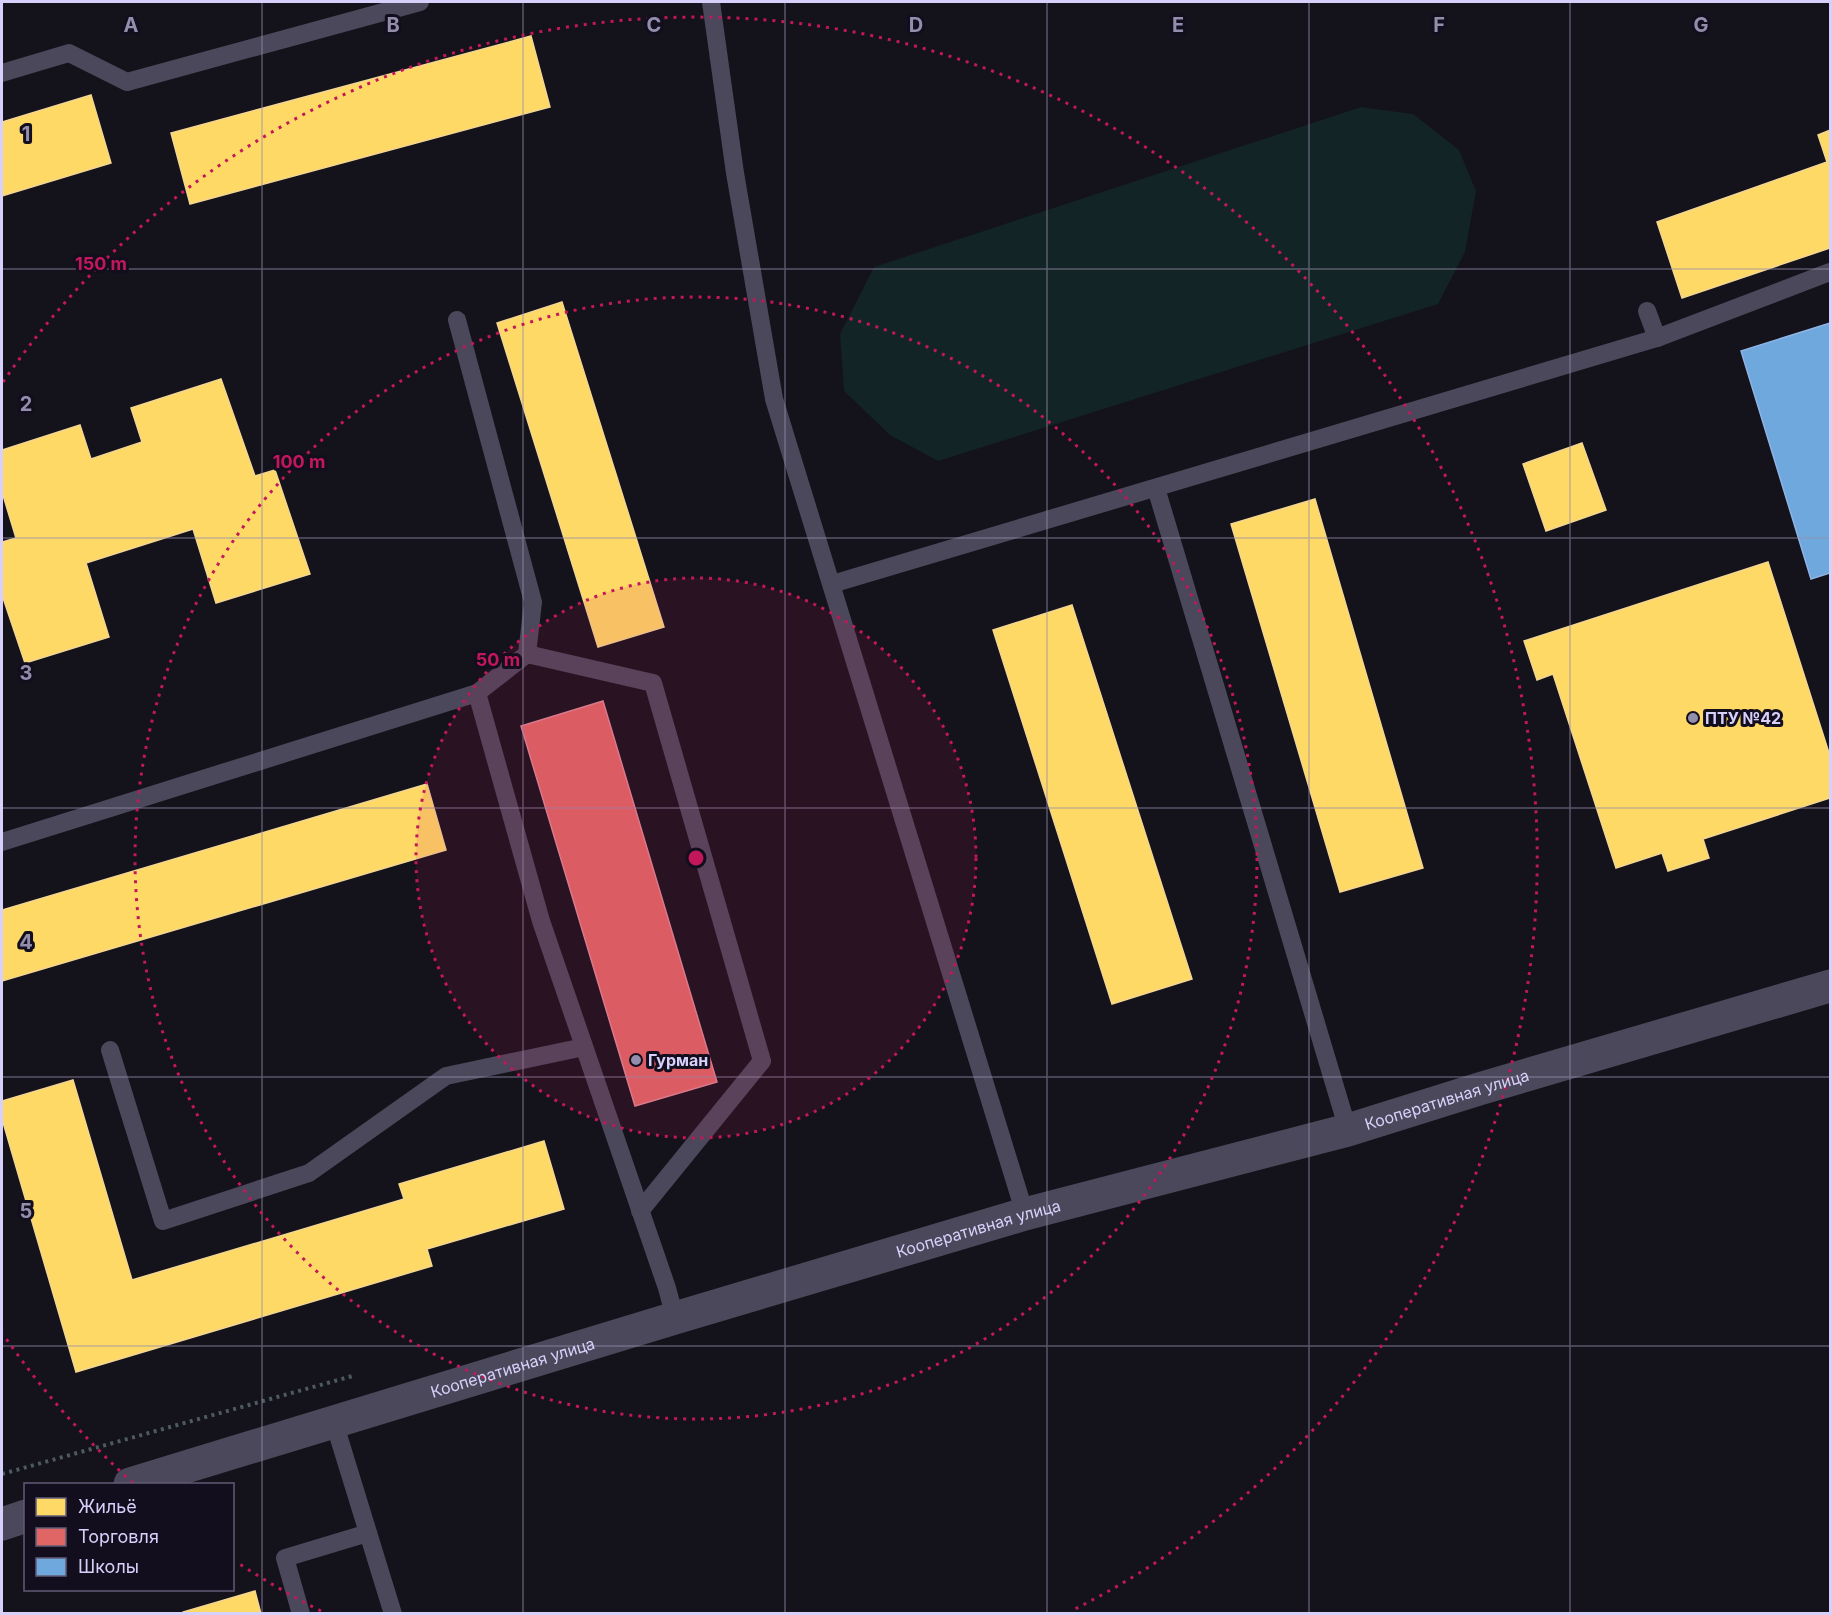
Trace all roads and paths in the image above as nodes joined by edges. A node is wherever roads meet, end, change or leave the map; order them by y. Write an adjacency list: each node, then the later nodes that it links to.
1 (420, 2): 3 (lane)
2 (711, 2): 9 (lane)
3 (2, 73)
4 (1830, 272): 7 (lane)
5 (1647, 311): 7 (lane)
6 (457, 320): 10 (lane)
7 (1657, 338): 8 (lane)
8 (1156, 488): 9 (lane); 16 (lane)
9 (832, 584): 18 (lane)
10 (526, 654): 11 (lane); 17 (lane)
11 (477, 693): 12 (lane); 14 (lane)
12 (2, 842)
13 (1830, 986): 16 (street, Кооперативная улица)
14 (584, 1047): 15 (lane); 17 (lane)
15 (110, 1050)
16 (1348, 1130): 18 (street, Кооперативная улица)
17 (640, 1211): 19 (lane)
18 (1025, 1214): 19 (street, Кооперативная улица)
19 (675, 1318): 21 (street, Кооперативная улица)
20 (357, 1374): 22 (path)
21 (334, 1422): 23 (street, Кооперативная улица); 26 (lane)
22 (2, 1474)
23 (136, 1483)
24 (24, 1517): 25 (street)
25 (2, 1524)
26 (368, 1533): 27 (lane); 28 (lane)
27 (301, 1614)
28 (393, 1614)

